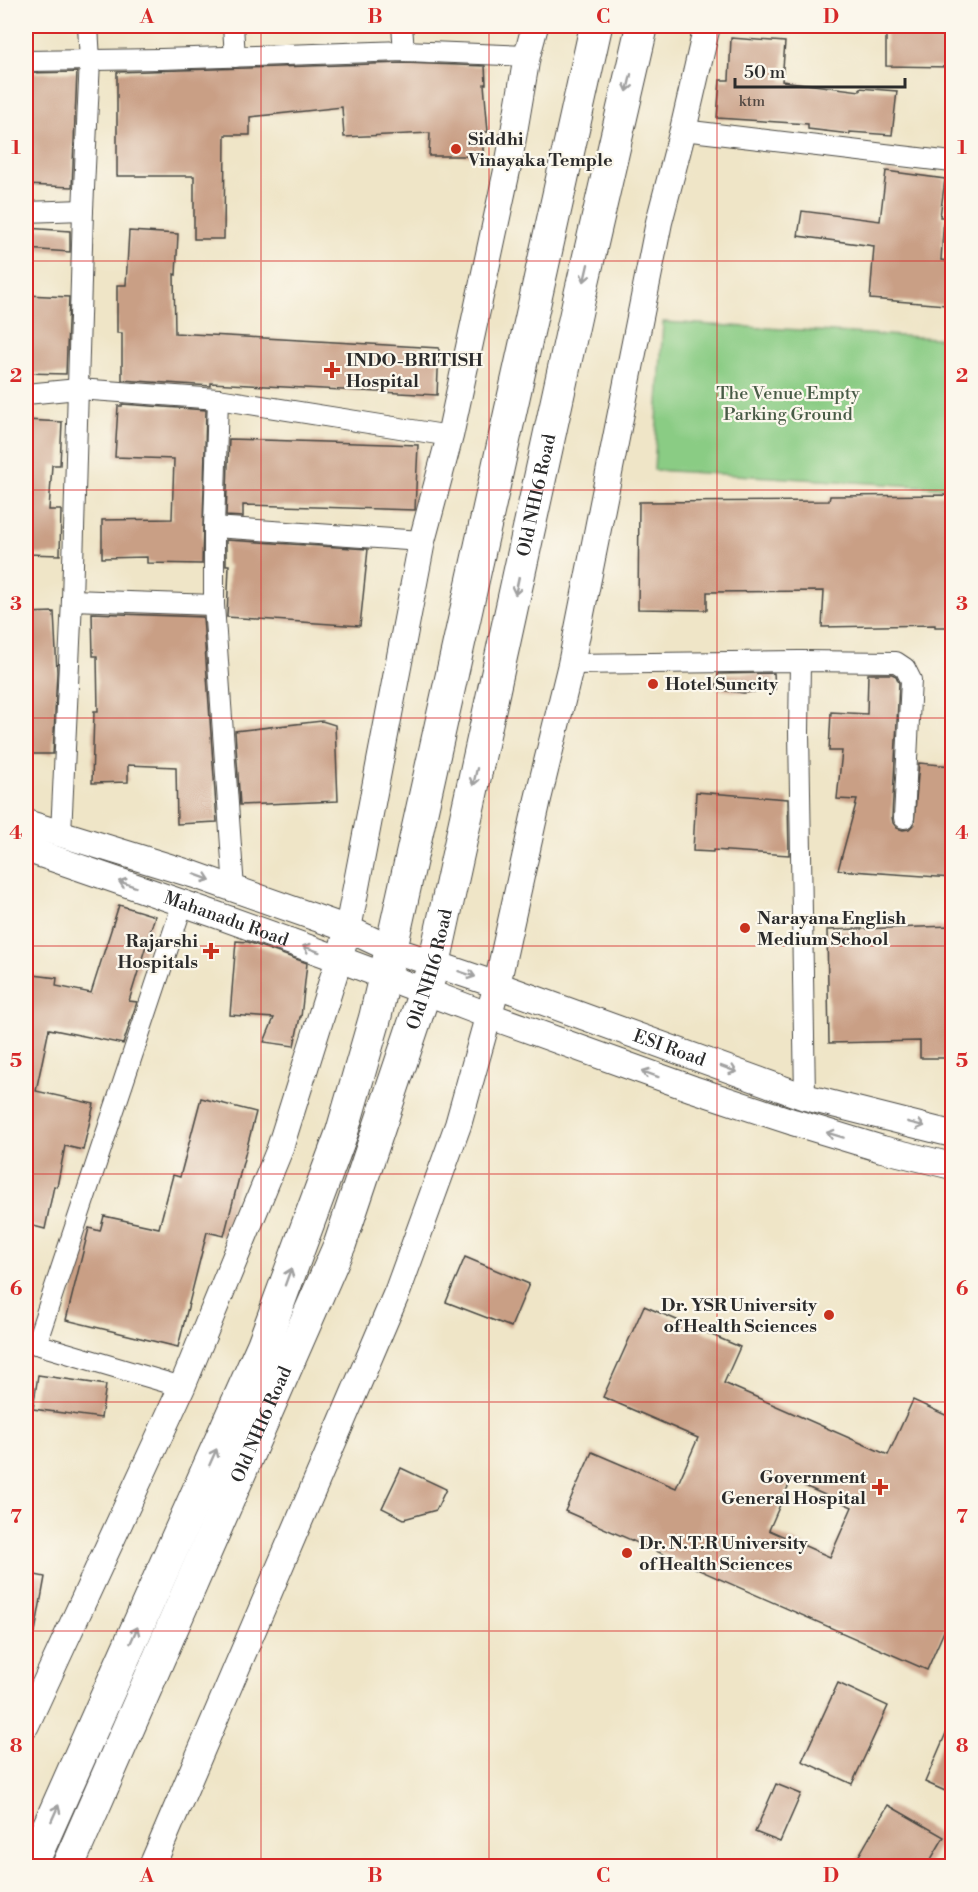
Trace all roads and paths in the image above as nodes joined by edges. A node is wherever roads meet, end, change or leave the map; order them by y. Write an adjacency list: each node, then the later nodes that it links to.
1 (88, 26): 11 (street)
2 (233, 26): 10 (street)
3 (402, 26): 8 (street)
4 (535, 26): 9 (street)
5 (596, 26): 35 (main road, Old NH16 Road)
6 (642, 26): 36 (main road, Old NH16 Road, one-way to 36)
7 (707, 26): 13 (street)
8 (404, 51): 9 (street); 10 (street)
9 (528, 56): 20 (street)
10 (235, 57): 11 (street)
11 (90, 60): 12 (street); 15 (street)
12 (26, 61)
13 (683, 130): 14 (street); 26 (street)
14 (952, 162)
15 (83, 210): 16 (street); 17 (street)
16 (26, 212)
17 (78, 389): 18 (street); 19 (street); 23 (street)
18 (26, 394)
19 (218, 399): 20 (street); 21 (street)
20 (450, 436): 22 (street)
21 (214, 527): 22 (street); 24 (street)
22 (422, 541): 33 (street)
23 (72, 600): 24 (street); 29 (street)
24 (214, 605): 31 (street)
25 (800, 661): 26 (street); 27 (street); 39 (street)
26 (571, 664): 37 (street)
27 (904, 818)
28 (26, 823): 29 (street, Mahanadu Road)
29 (61, 833): 31 (street, Mahanadu Road, one-way to 31)
30 (26, 849): 32 (street, Mahanadu Road, one-way to 30)
31 (234, 889): 33 (street, Mahanadu Road)
32 (183, 903): 34 (street, Mahanadu Road, one-way to 32); 42 (street)
33 (348, 929): 34 (street); 35 (street, Mahanadu Road)
34 (339, 959): 35 (street, Mahanadu Road); 43 (street)
35 (388, 963): 36 (street, Mahanadu Road); 45 (main road, Old NH16 Road, one-way to 35)
36 (429, 978): 37 (street, ESI Road, one-way to 37); 38 (street, ESI Road); 46 (main road, Old NH16 Road)
37 (497, 985): 38 (street); 39 (street, ESI Road, one-way to 39)
38 (490, 1016): 41 (street, ESI Road, one-way to 38); 47 (street)
39 (805, 1097): 40 (street, ESI Road, one-way to 40)
40 (952, 1134)
41 (952, 1166)
42 (31, 1342): 43 (street)
43 (182, 1387): 44 (street)
44 (26, 1725)
45 (31, 1866)
46 (68, 1866)
47 (152, 1866)

